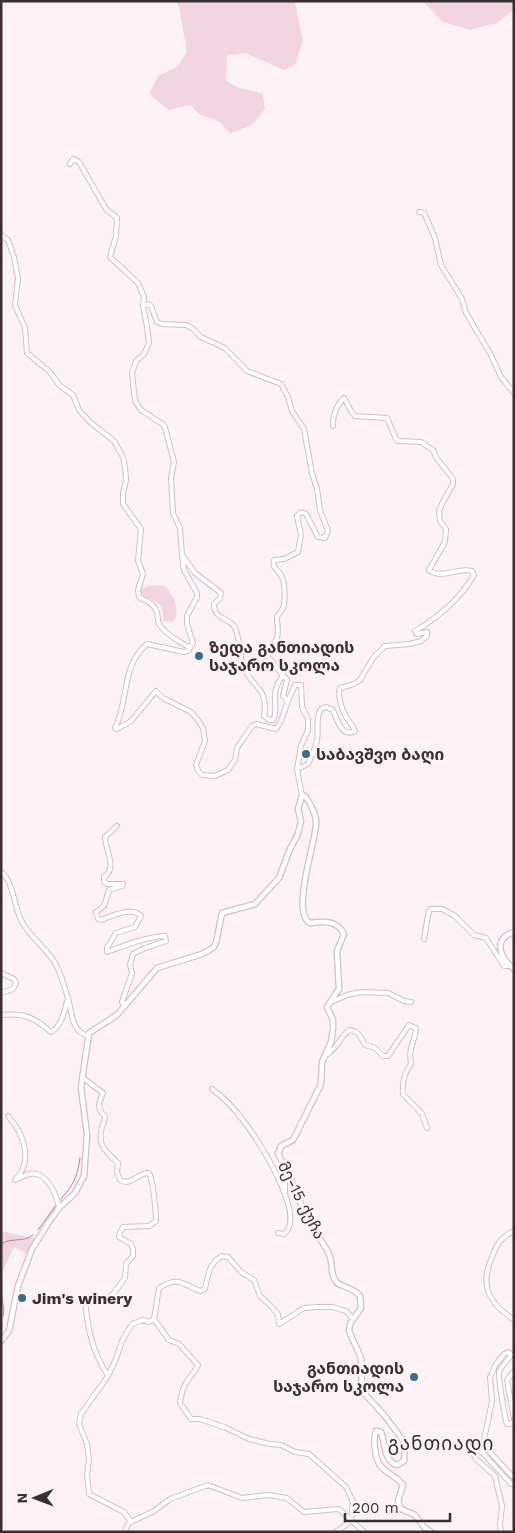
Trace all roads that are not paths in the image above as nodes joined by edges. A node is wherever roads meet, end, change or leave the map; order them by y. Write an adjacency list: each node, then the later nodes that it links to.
1 (70, 164): 4 (street)
2 (419, 212): 5 (street)
3 (1, 235): 8 (street)
4 (143, 306): 7 (street); 9 (street)
5 (514, 393)
6 (333, 426): 11 (street)
7 (182, 555): 8 (street); 9 (street)
8 (190, 648): 10 (street)
9 (283, 676): 10 (street)
10 (288, 701): 11 (street)
11 (297, 769): 12 (street)
12 (302, 796): 22 (street); 23 (street)
13 (117, 826): 23 (street)
14 (1, 872): 20 (street)
15 (514, 932): 17 (street)
16 (424, 940): 17 (street)
17 (512, 968)
18 (1, 973): 19 (street)
19 (1, 993)
20 (68, 998): 24 (street); 25 (street)
21 (411, 1002): 22 (street)
22 (329, 1003): 26 (street, მე-15 ქუჩა)
23 (125, 1006): 25 (street)
24 (1, 1016)
25 (88, 1036): 27 (street)
26 (325, 1056): 30 (street); 31 (street, მე-15 ქუჩა)
27 (82, 1077): 33 (street); 41 (street)
28 (212, 1089): 32 (street)
29 (8, 1116): 33 (street)
30 (427, 1128)
31 (285, 1166): 32 (street); 37 (street, მე-15 ქუჩა)
32 (285, 1193): 35 (street)
33 (60, 1208): 39 (street)
34 (514, 1231): 38 (street)
35 (278, 1233)
36 (154, 1319): 37 (street); 41 (street); 45 (street)
37 (353, 1319): 50 (street, მე-15 ქუჩა)
38 (514, 1320)
39 (1, 1340)
40 (514, 1371): 42 (street)
41 (108, 1376): 46 (street)
42 (514, 1421): 43 (street)
43 (514, 1478)
44 (514, 1484): 51 (street)
45 (351, 1520): 46 (street); 48 (street); 49 (street)
46 (131, 1522): 47 (street)
47 (125, 1532)
48 (336, 1532)
49 (364, 1532)
50 (431, 1532)
51 (501, 1532)

